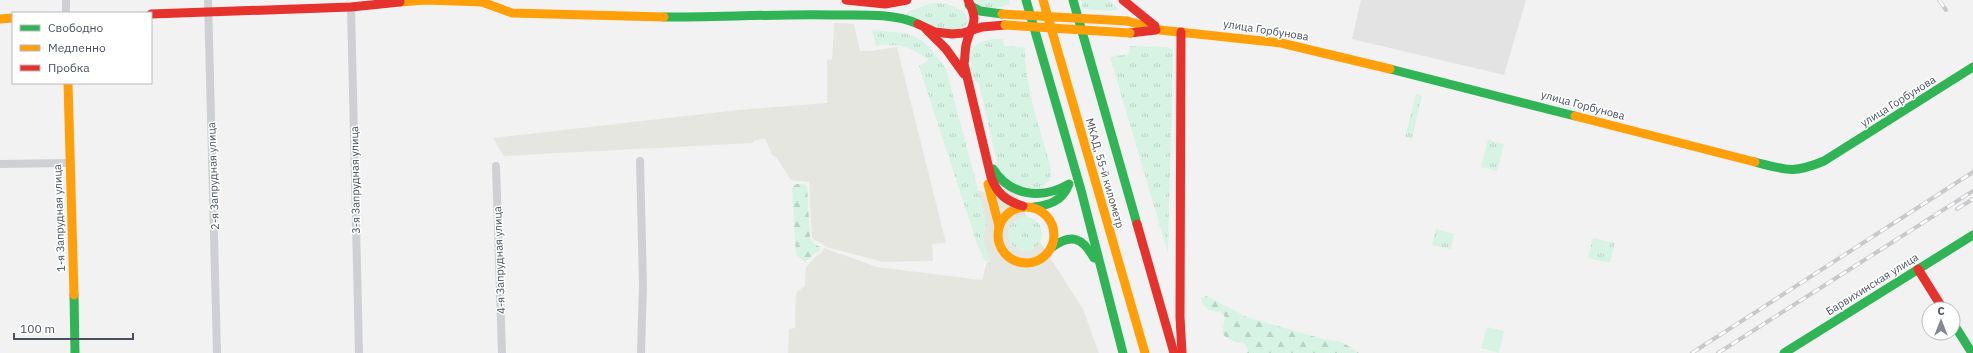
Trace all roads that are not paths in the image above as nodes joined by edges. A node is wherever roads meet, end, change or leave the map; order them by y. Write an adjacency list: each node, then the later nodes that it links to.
1 (66, 0): 15 (street)
2 (208, 0): 17 (street, 2-я Запрудная улица)
3 (421, 0): 11 (main road, улица Горбунова); 12 (main road, улица Горбунова)
4 (846, 0): 5 (main road)
5 (908, 0): 21 (main road)
6 (962, 0): 13 (main road)
7 (1026, 0): 31 (main road)
8 (1043, 0): 53 (main road, МКАД, 55-й километр)
9 (1073, 0): 54 (main road, МКАД, 55-й километр)
10 (1123, 0): 16 (main road)
11 (404, 2): 14 (main road, улица Горбунова)
12 (498, 4): 21 (main road, улица Горбунова)
13 (970, 4): 22 (main road, улица Горбунова, bridge); 24 (main road)
14 (351, 7): 17 (main road, улица Горбунова); 49 (street, 3-я Запрудная улица)
15 (66, 12)
16 (1137, 12): 22 (main road); 25 (main road)
17 (208, 13): 18 (main road, улица Горбунова); 48 (street, 2-я Запрудная улица)
18 (152, 14)
19 (12, 18): 20 (main road)
20 (0, 19)
21 (902, 19): 23 (main road, улица Горбунова)
22 (1140, 24): 25 (main road, улица Горбунова); 27 (main road)
23 (923, 26): 24 (main road, улица Горбунова); 29 (main road)
24 (972, 30): 27 (main road, улица Горбунова, bridge); 29 (main road)
25 (1160, 30): 26 (main road, улица Горбунова); 27 (main road, улица Горбунова)
26 (1181, 32): 28 (main road, улица Горбунова); 55 (main road)
27 (1130, 33)
28 (1973, 67)
29 (965, 76): 32 (main road)
30 (68, 84): 34 (main road, 1-я Запрудная улица)
31 (1067, 144): 37 (main road); 44 (main road)
32 (986, 154): 37 (main road); 38 (main road); 40 (main road)
33 (640, 161): 51 (street)
34 (70, 163): 35 (street); 47 (main road, 1-я Запрудная улица)
35 (0, 164)
36 (496, 166): 50 (street, 4-я Запрудная улица)
37 (1069, 184): 39 (main road)
38 (1023, 206): 39 (main road); 40 (main road)
39 (1034, 208): 42 (main road)
40 (999, 226): 42 (main road)
41 (1973, 235): 43 (main road, Барвихинская улица)
42 (1051, 248): 44 (main road)
43 (1918, 269): 45 (main road); 56 (main road, Барвихинская улица)
44 (1102, 274): 52 (main road)
45 (1939, 301)
46 (1961, 336): 57 (main road)
47 (75, 353)
48 (217, 353)
49 (359, 353)
50 (502, 353)
51 (641, 353)
52 (1123, 353)
53 (1145, 353)
54 (1174, 353)
55 (1182, 353)
56 (1784, 353)
57 (1972, 353)

